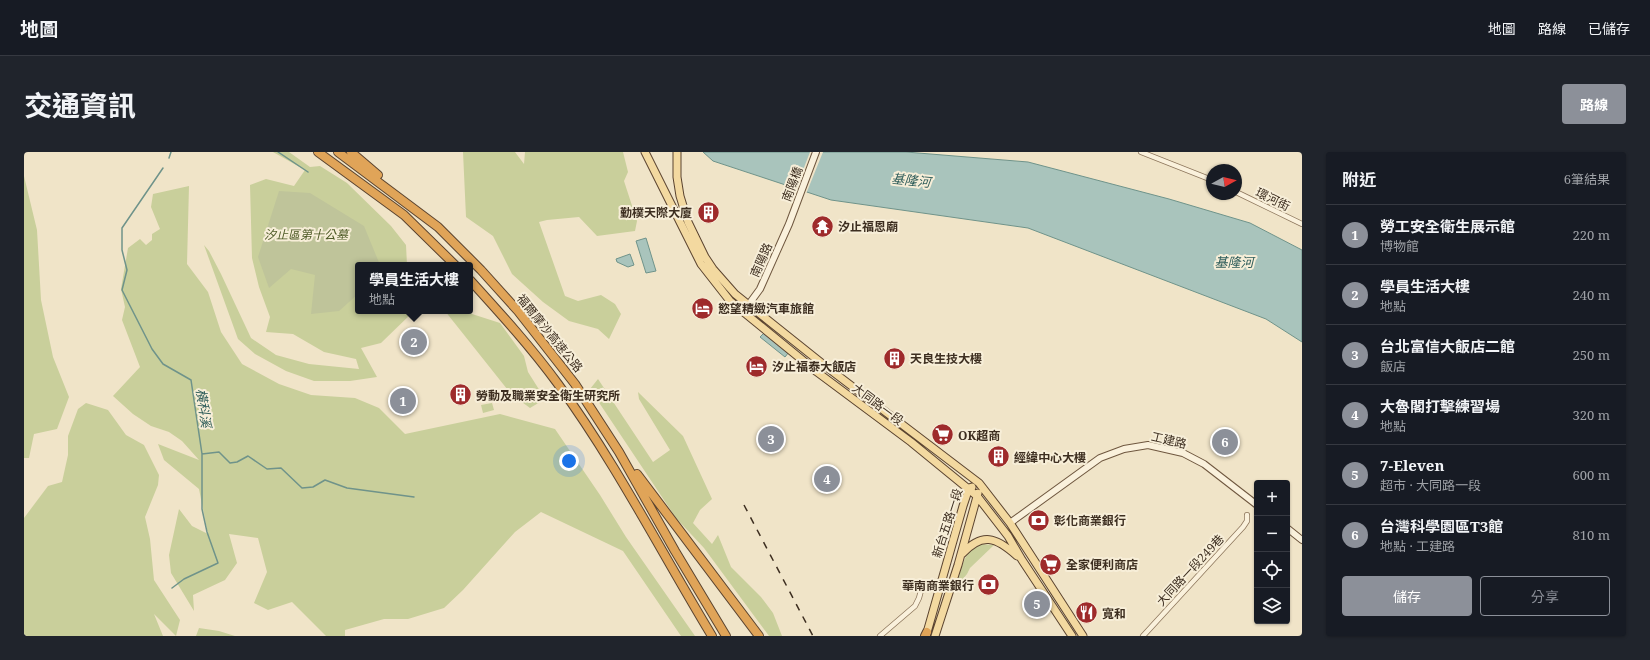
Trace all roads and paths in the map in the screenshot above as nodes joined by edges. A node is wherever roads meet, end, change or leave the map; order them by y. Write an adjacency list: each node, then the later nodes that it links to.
1 (318, 152): 13 (highway)
2 (338, 152): 10 (highway, 福爾摩沙高速公路)
3 (351, 152): 10 (highway)
4 (645, 152): 16 (main road, 大同路一段)
5 (677, 152): 15 (main road, 大同路一段)
6 (816, 152): 11 (street, 南陽橋)
7 (1141, 152): 8 (street)
8 (1206, 178)
9 (1242, 195): 12 (street, 環河街)
10 (427, 218): 17 (highway, 福爾摩沙高速公路)
11 (789, 224): 15 (street, 南陽路)
12 (1302, 224)
13 (453, 262)
14 (473, 283): 32 (highway)
15 (749, 304): 16 (street); 18 (main road, 大同路一段)
16 (744, 313): 19 (main road, 大同路一段)
17 (619, 452): 33 (highway, 福爾摩沙高速公路); 34 (highway)
18 (979, 483): 19 (main road, 新台五路一段); 20 (main road, 新台五路一段); 23 (main road, 大同路一段)
19 (969, 488): 20 (main road, 大同路一段); 31 (main road, 新台五路一段)
20 (977, 496): 26 (main road, 新台五路一段); 27 (main road, 大同路一段)
21 (1254, 503): 23 (street, 工建路)
22 (1247, 515): 39 (street, 大同路一段249巷)
23 (1010, 523): 29 (main road, 大同路一段)
24 (1290, 530): 25 (street)
25 (1302, 540)
26 (960, 556): 27 (main road); 36 (main road, 新台五路一段)
27 (1022, 560): 30 (main road, 大同路一段)
28 (923, 583): 35 (street)
29 (1061, 602): 30 (street); 38 (main road, 大同路一段)
30 (1055, 609): 37 (main road, 大同路一段)
31 (926, 635)
32 (712, 636)
33 (726, 636)
34 (759, 636)
35 (880, 636)
36 (935, 636)
37 (1072, 636)
38 (1083, 636)
39 (1143, 636)

